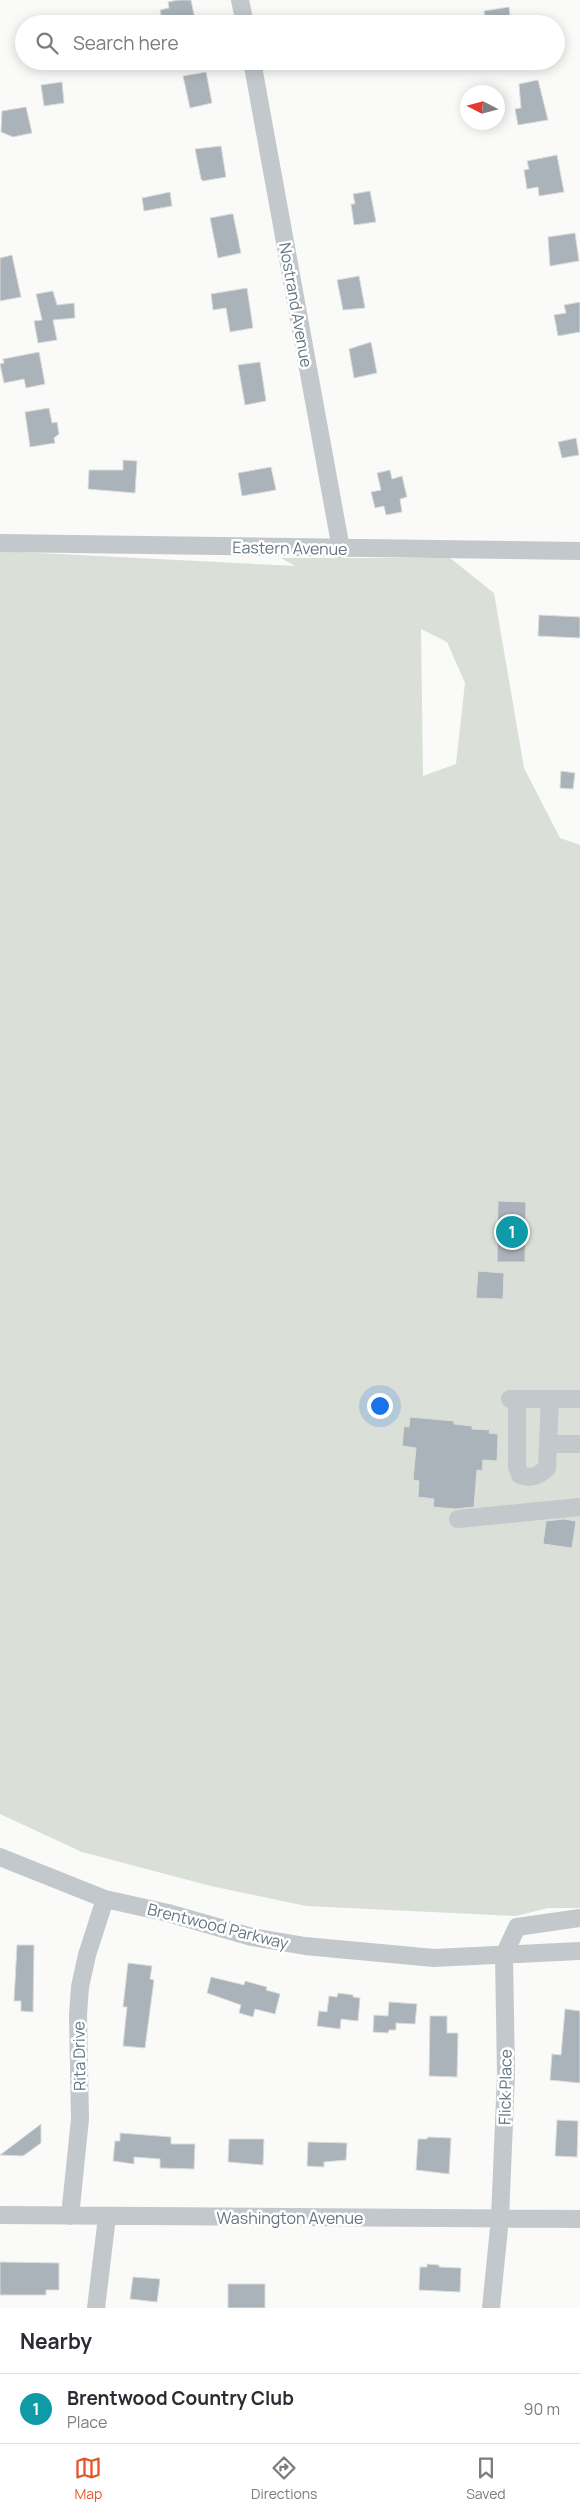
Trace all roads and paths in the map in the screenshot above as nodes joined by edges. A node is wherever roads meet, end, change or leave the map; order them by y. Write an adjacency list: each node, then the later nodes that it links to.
1 (240, 0): 2 (street)
2 (243, 15)
3 (254, 70): 5 (street, Nostrand Avenue)
4 (1, 540): 5 (street, Eastern Avenue)
5 (341, 549): 6 (street, Eastern Avenue)
6 (580, 551)
7 (550, 1399): 8 (street); 9 (street); 9 (street)
8 (580, 1399)
9 (548, 1444): 10 (street)
10 (580, 1444)
11 (580, 1507): 12 (street)
12 (458, 1519)
13 (0, 1857): 14 (street, Brentwood Parkway)
14 (105, 1899): 17 (street, Brentwood Parkway); 19 (street, Rita Drive)
15 (580, 1918): 17 (street)
16 (580, 1952): 17 (street, Brentwood Parkway)
17 (504, 1955): 21 (street, Flick Place)
18 (0, 2215): 19 (street, Washington Avenue)
19 (70, 2216): 20 (street, Washington Avenue)
20 (107, 2217): 21 (street, Washington Avenue); 23 (street)
21 (500, 2218): 22 (street, Washington Avenue); 24 (street, Flick Place)
22 (580, 2219)
23 (96, 2308)
24 (491, 2308)

